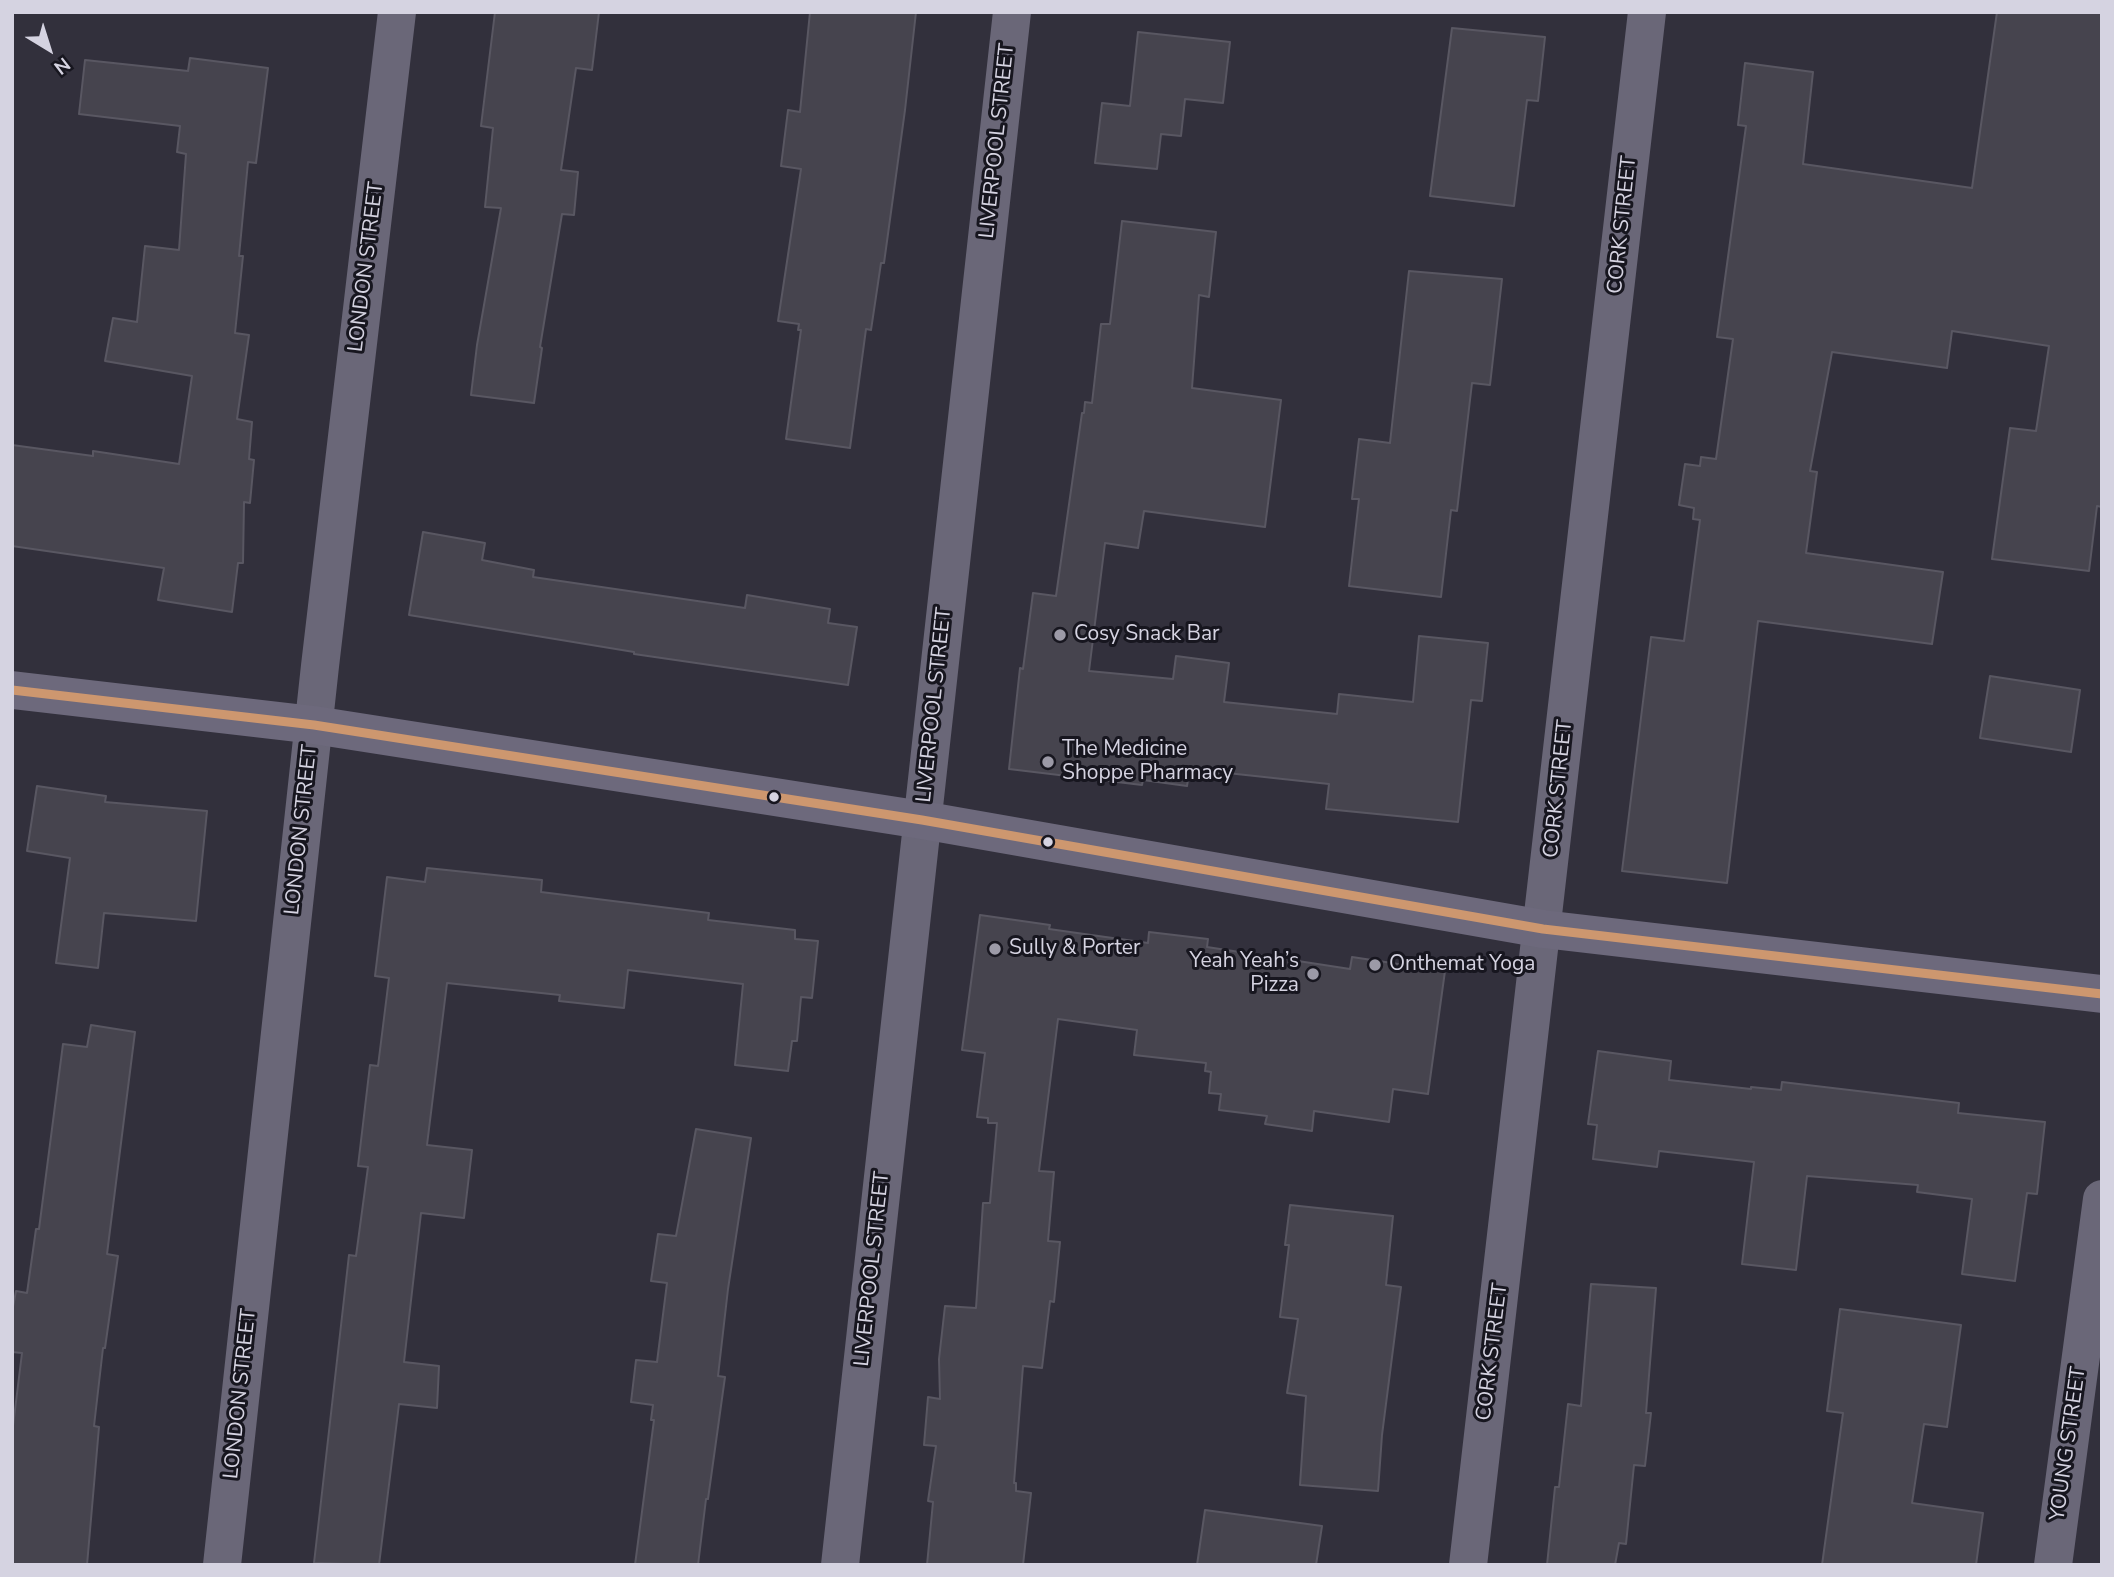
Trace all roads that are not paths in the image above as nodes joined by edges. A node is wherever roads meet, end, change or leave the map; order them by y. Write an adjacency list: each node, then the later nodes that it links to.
1 (397, 12): 5 (street, LONDON STREET)
2 (1012, 12): 6 (street, LIVERPOOL STREET)
3 (1647, 12): 7 (street, CORK STREET)
4 (12, 690): 5 (main road)
5 (314, 724): 6 (main road); 10 (street, LONDON STREET)
6 (922, 820): 7 (main road); 11 (street, LIVERPOOL STREET)
7 (1543, 929): 8 (main road); 12 (street, CORK STREET)
8 (2102, 994)
9 (2102, 1199): 13 (street, YOUNG STREET)
10 (222, 1565)
11 (840, 1565)
12 (1468, 1565)
13 (2053, 1565)

